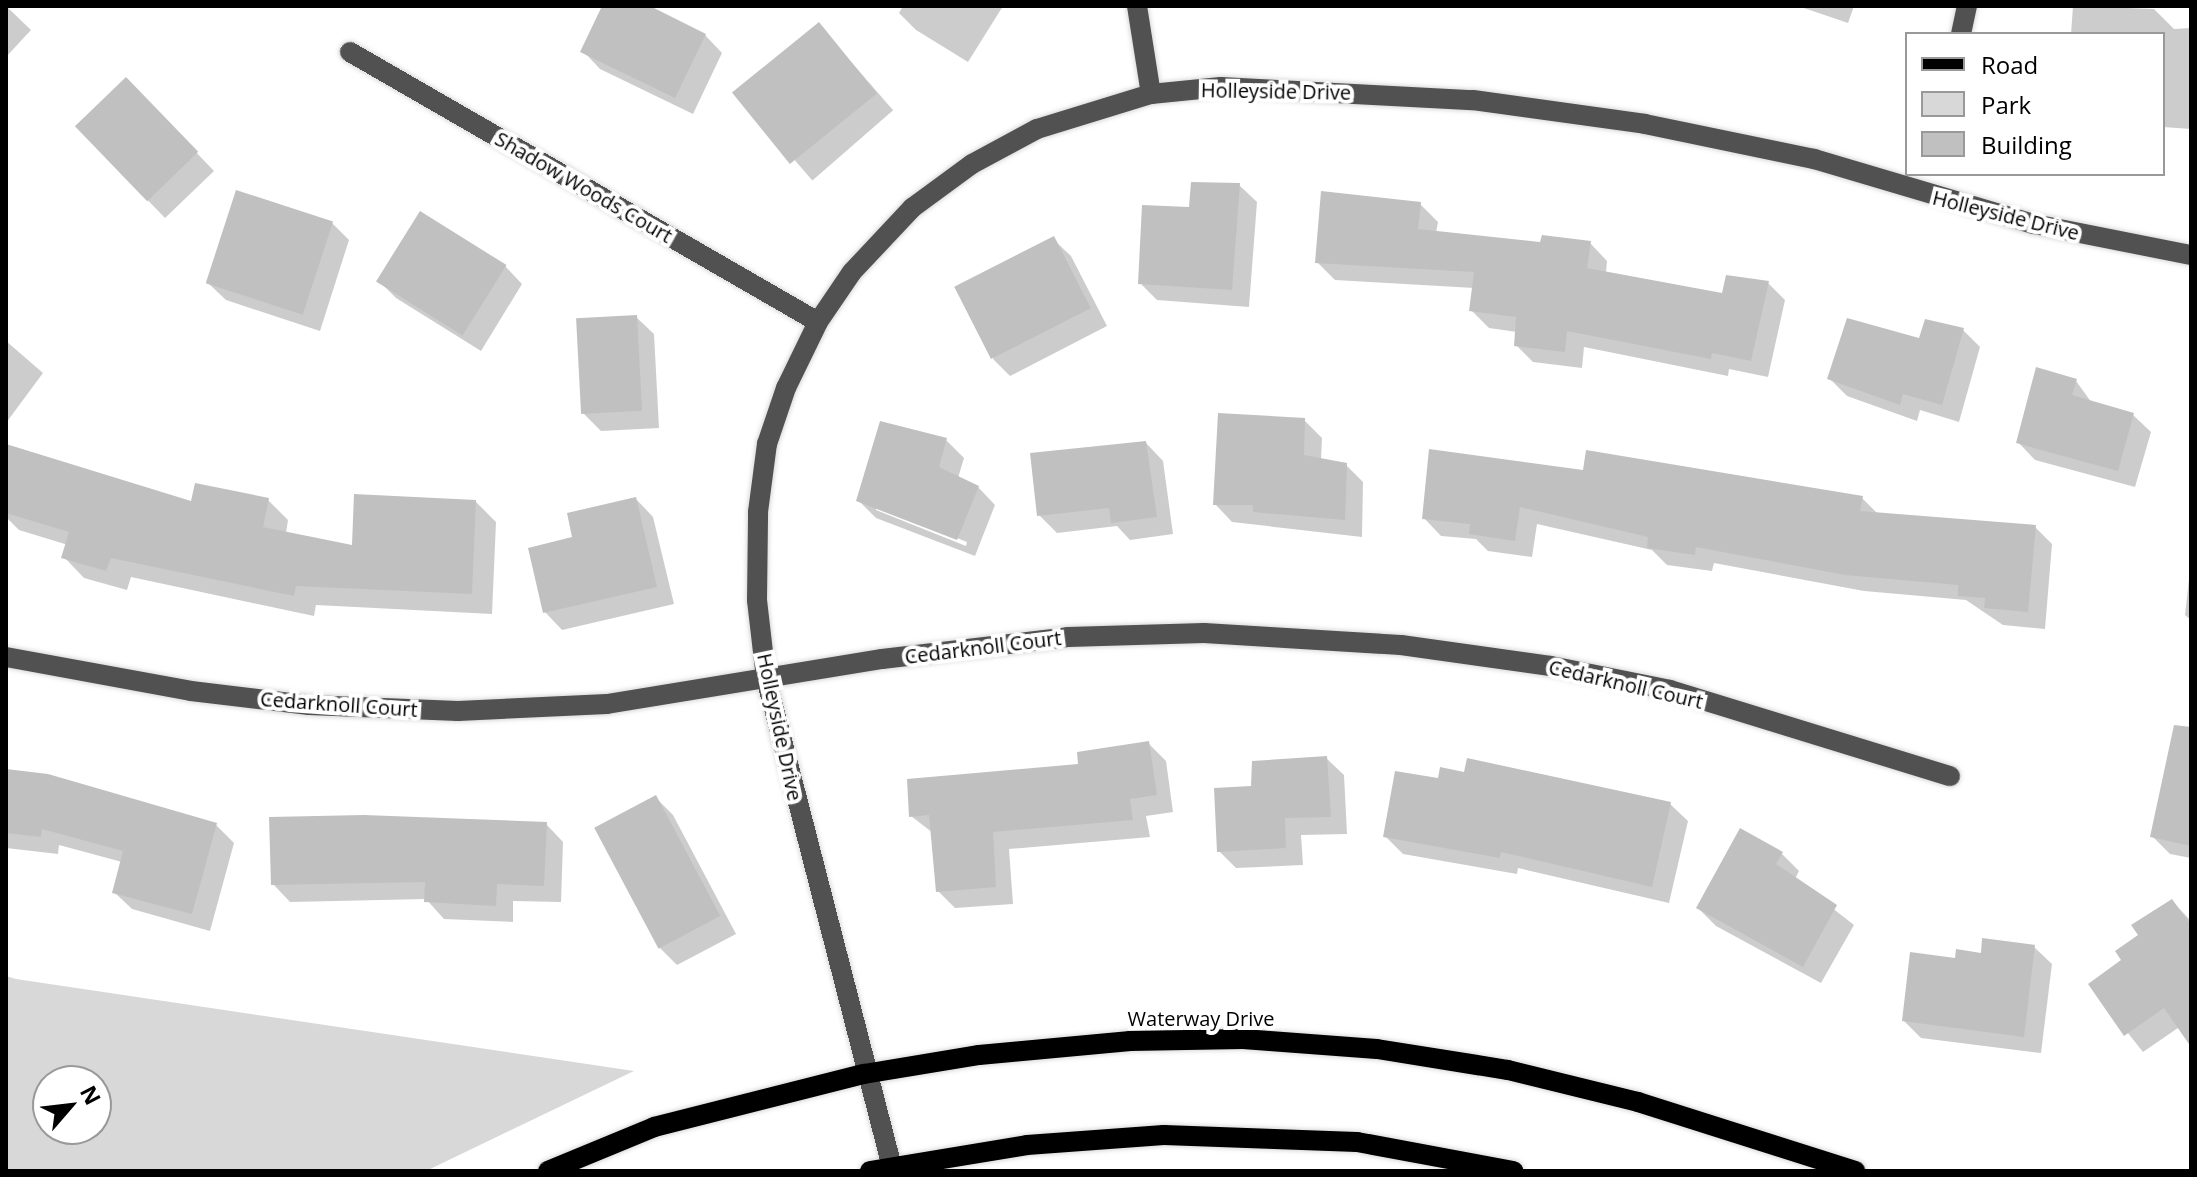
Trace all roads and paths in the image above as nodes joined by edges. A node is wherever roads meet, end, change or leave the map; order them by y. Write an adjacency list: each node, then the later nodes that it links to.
1 (1137, 6): 5 (street)
2 (1967, 6): 3 (street)
3 (1961, 32)
4 (350, 52): 8 (street, Shadow Woods Court)
5 (1151, 94): 6 (street, Holleyside Drive); 8 (street, Holleyside Drive)
6 (1918, 183): 7 (street, Holleyside Drive)
7 (2191, 255)
8 (818, 322): 10 (street, Holleyside Drive)
9 (6, 657): 10 (street, Cedarknoll Court)
10 (766, 678): 11 (street, Cedarknoll Court); 12 (street, Holleyside Drive)
11 (1950, 776)
12 (864, 1074): 13 (street, Holleyside Drive); 14 (main road, Waterway Drive); 17 (main road, Waterway Drive)
13 (892, 1169): 15 (main road); 16 (main road)
14 (548, 1171)
15 (870, 1171)
16 (1513, 1171)
17 (1855, 1171)

